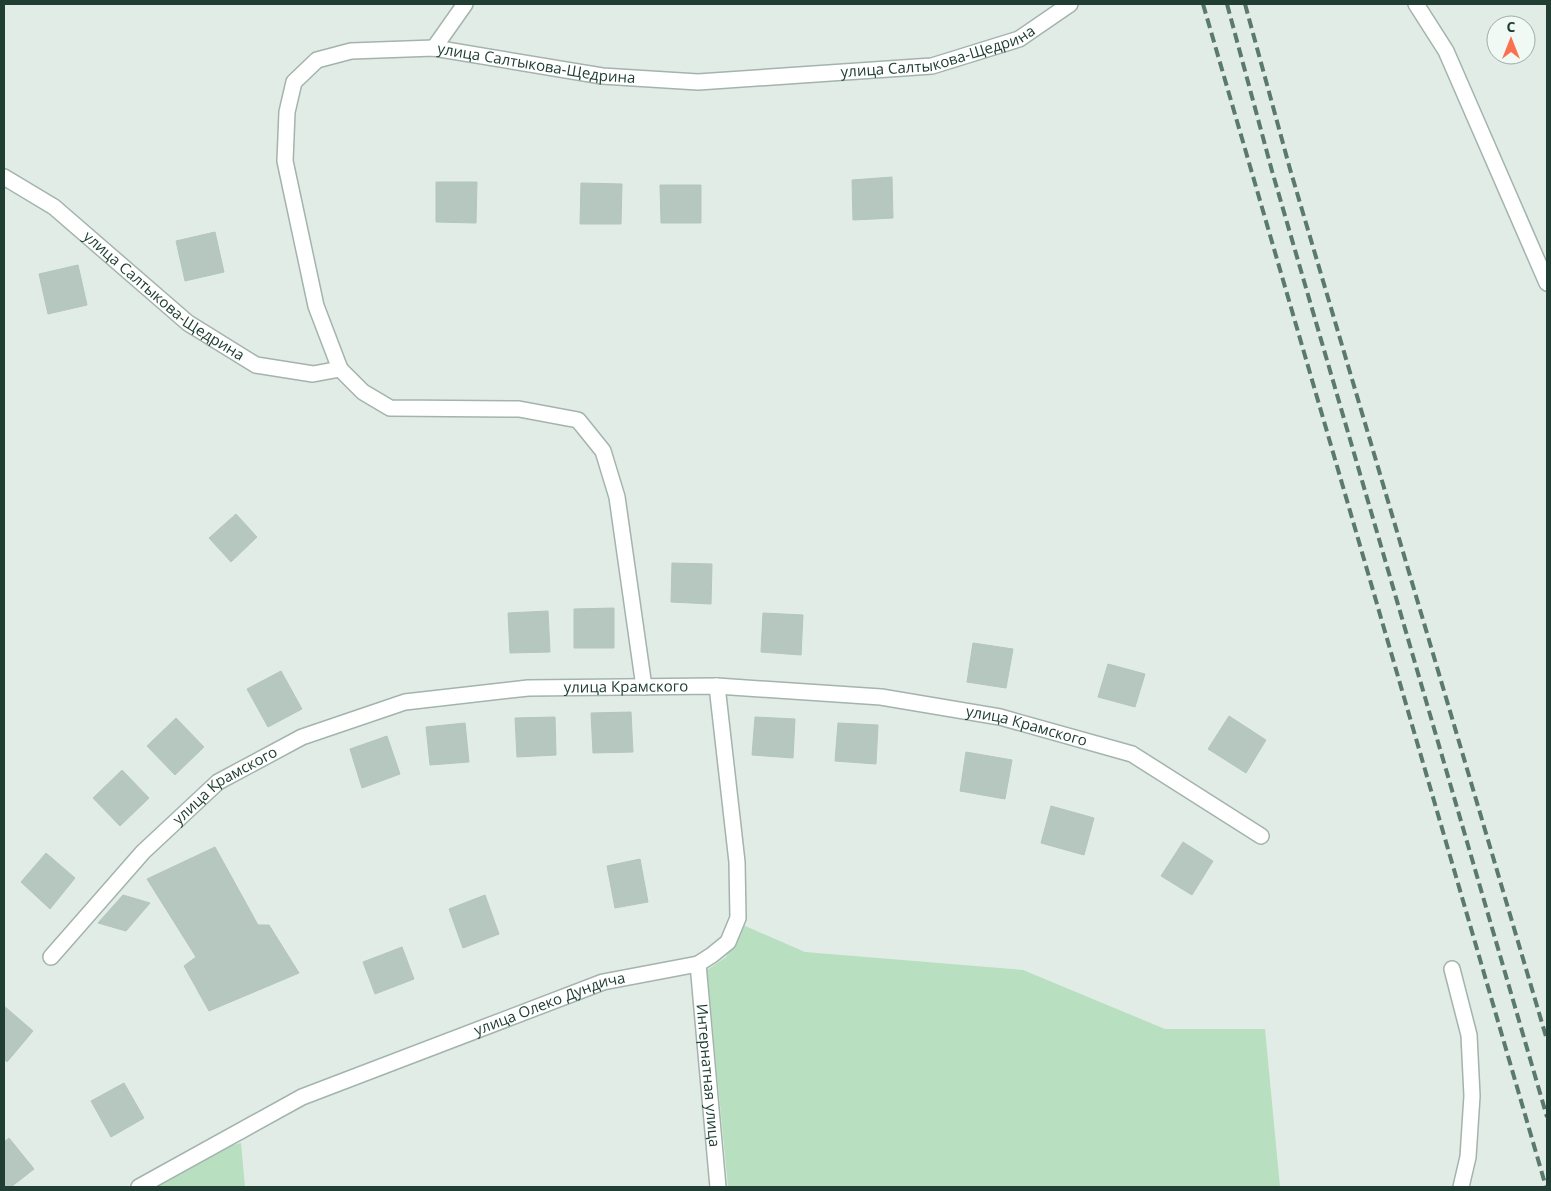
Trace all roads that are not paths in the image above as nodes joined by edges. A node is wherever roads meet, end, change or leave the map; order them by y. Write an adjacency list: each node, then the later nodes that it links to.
1 (465, 4): 4 (street)
2 (1070, 4): 4 (street, улица Салтыкова-Щедрина)
3 (1416, 4): 6 (street)
4 (434, 48): 7 (street, улица Салтыкова-Щедрина)
5 (4, 177): 7 (street, улица Салтыкова-Щедрина)
6 (1547, 283)
7 (340, 369): 8 (street, улица Салтыкова-Щедрина)
8 (644, 686): 9 (street, улица Крамского); 11 (street, улица Крамского)
9 (717, 686): 10 (street, улица Крамского); 12 (street, улица Олеко Дундича)
10 (1261, 836)
11 (51, 957)
12 (698, 964): 14 (street, улица Олеко Дундича); 15 (street, Интернатная улица)
13 (1452, 969): 16 (street)
14 (139, 1187)
15 (718, 1187)
16 (1461, 1187)

